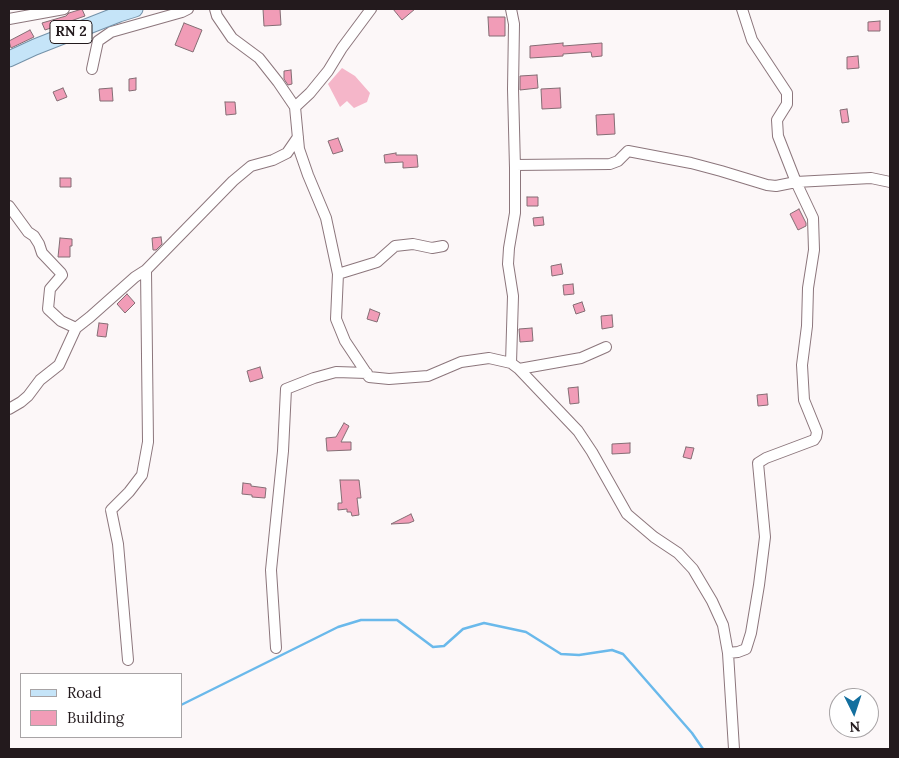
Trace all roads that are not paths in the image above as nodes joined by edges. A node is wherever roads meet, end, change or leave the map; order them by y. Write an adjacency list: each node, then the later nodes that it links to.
1 (64, 9): 9 (street)
2 (135, 9): 8 (main road, RN 2)
3 (188, 9): 11 (street)
4 (215, 9): 12 (street)
5 (371, 9): 12 (street)
6 (511, 9): 14 (street)
7 (742, 9): 15 (street)
8 (114, 11): 10 (main road, RN 2)
9 (9, 19)
10 (9, 59)
11 (92, 69)
12 (295, 107): 13 (street)
13 (298, 138): 19 (street); 20 (street)
14 (515, 164): 15 (street); 23 (street)
15 (796, 182): 16 (street); 27 (street)
16 (890, 182)
17 (9, 206): 21 (street)
18 (443, 246): 20 (street)
19 (146, 270): 21 (street); 28 (street)
20 (338, 274): 24 (street)
21 (76, 328): 25 (street)
22 (606, 347): 23 (street)
23 (515, 366): 24 (street); 27 (street)
24 (367, 373): 26 (street)
25 (9, 409)
26 (276, 648)
27 (728, 653): 29 (street)
28 (128, 660)
29 (734, 749)

